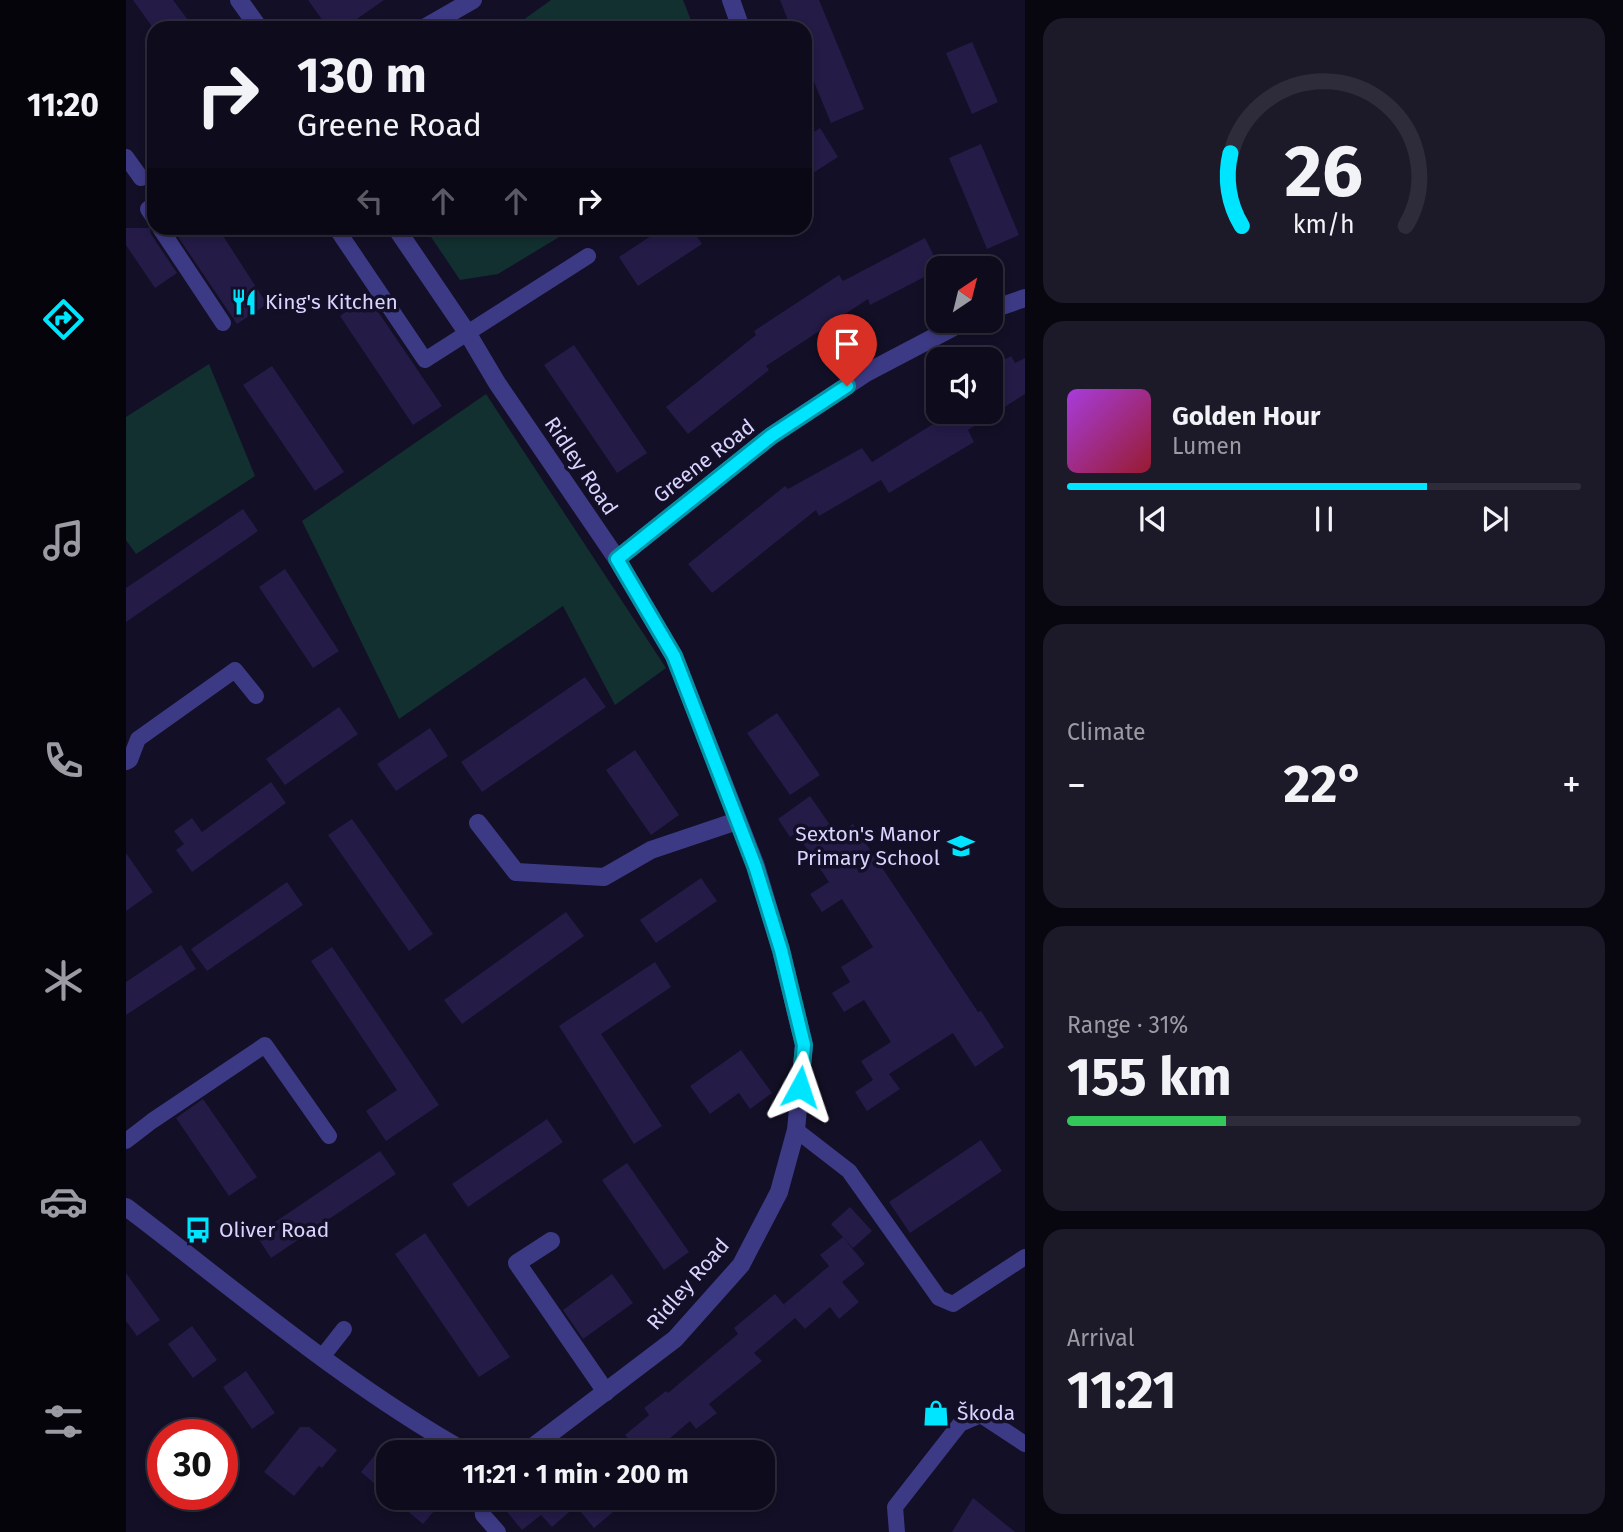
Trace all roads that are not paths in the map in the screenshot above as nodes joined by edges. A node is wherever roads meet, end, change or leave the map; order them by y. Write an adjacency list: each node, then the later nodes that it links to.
1 (239, 0): 4 (street)
2 (473, 0): 5 (street)
3 (731, 0): 6 (street)
4 (254, 21)
5 (436, 21)
6 (738, 21)
7 (126, 157): 8 (lane)
8 (141, 178)
9 (165, 235): 15 (lane)
10 (341, 235): 17 (lane)
11 (401, 235): 17 (street, Ridley Road)
12 (588, 256): 17 (lane)
13 (1024, 298): 14 (street)
14 (1003, 305)
15 (223, 323)
16 (942, 333): 18 (street, Greene Road)
17 (468, 334): 18 (street, Ridley Road)
18 (617, 559): 21 (street, Ridley Road)
19 (256, 696): 20 (lane)
20 (126, 762)
21 (737, 821): 22 (street); 23 (street, Ridley Road)
22 (478, 822)
23 (796, 1130): 28 (lane); 31 (street, Ridley Road)
24 (329, 1136): 25 (lane)
25 (126, 1141)
26 (126, 1207): 30 (street)
27 (551, 1241): 31 (street)
28 (1024, 1258)
29 (344, 1329): 30 (lane)
30 (323, 1357): 32 (street)
31 (606, 1392): 33 (street, Ridley Road)
32 (445, 1440)
33 (542, 1440)
34 (1024, 1444): 37 (lane)
35 (482, 1510): 36 (lane)
36 (498, 1532)
37 (897, 1532)

